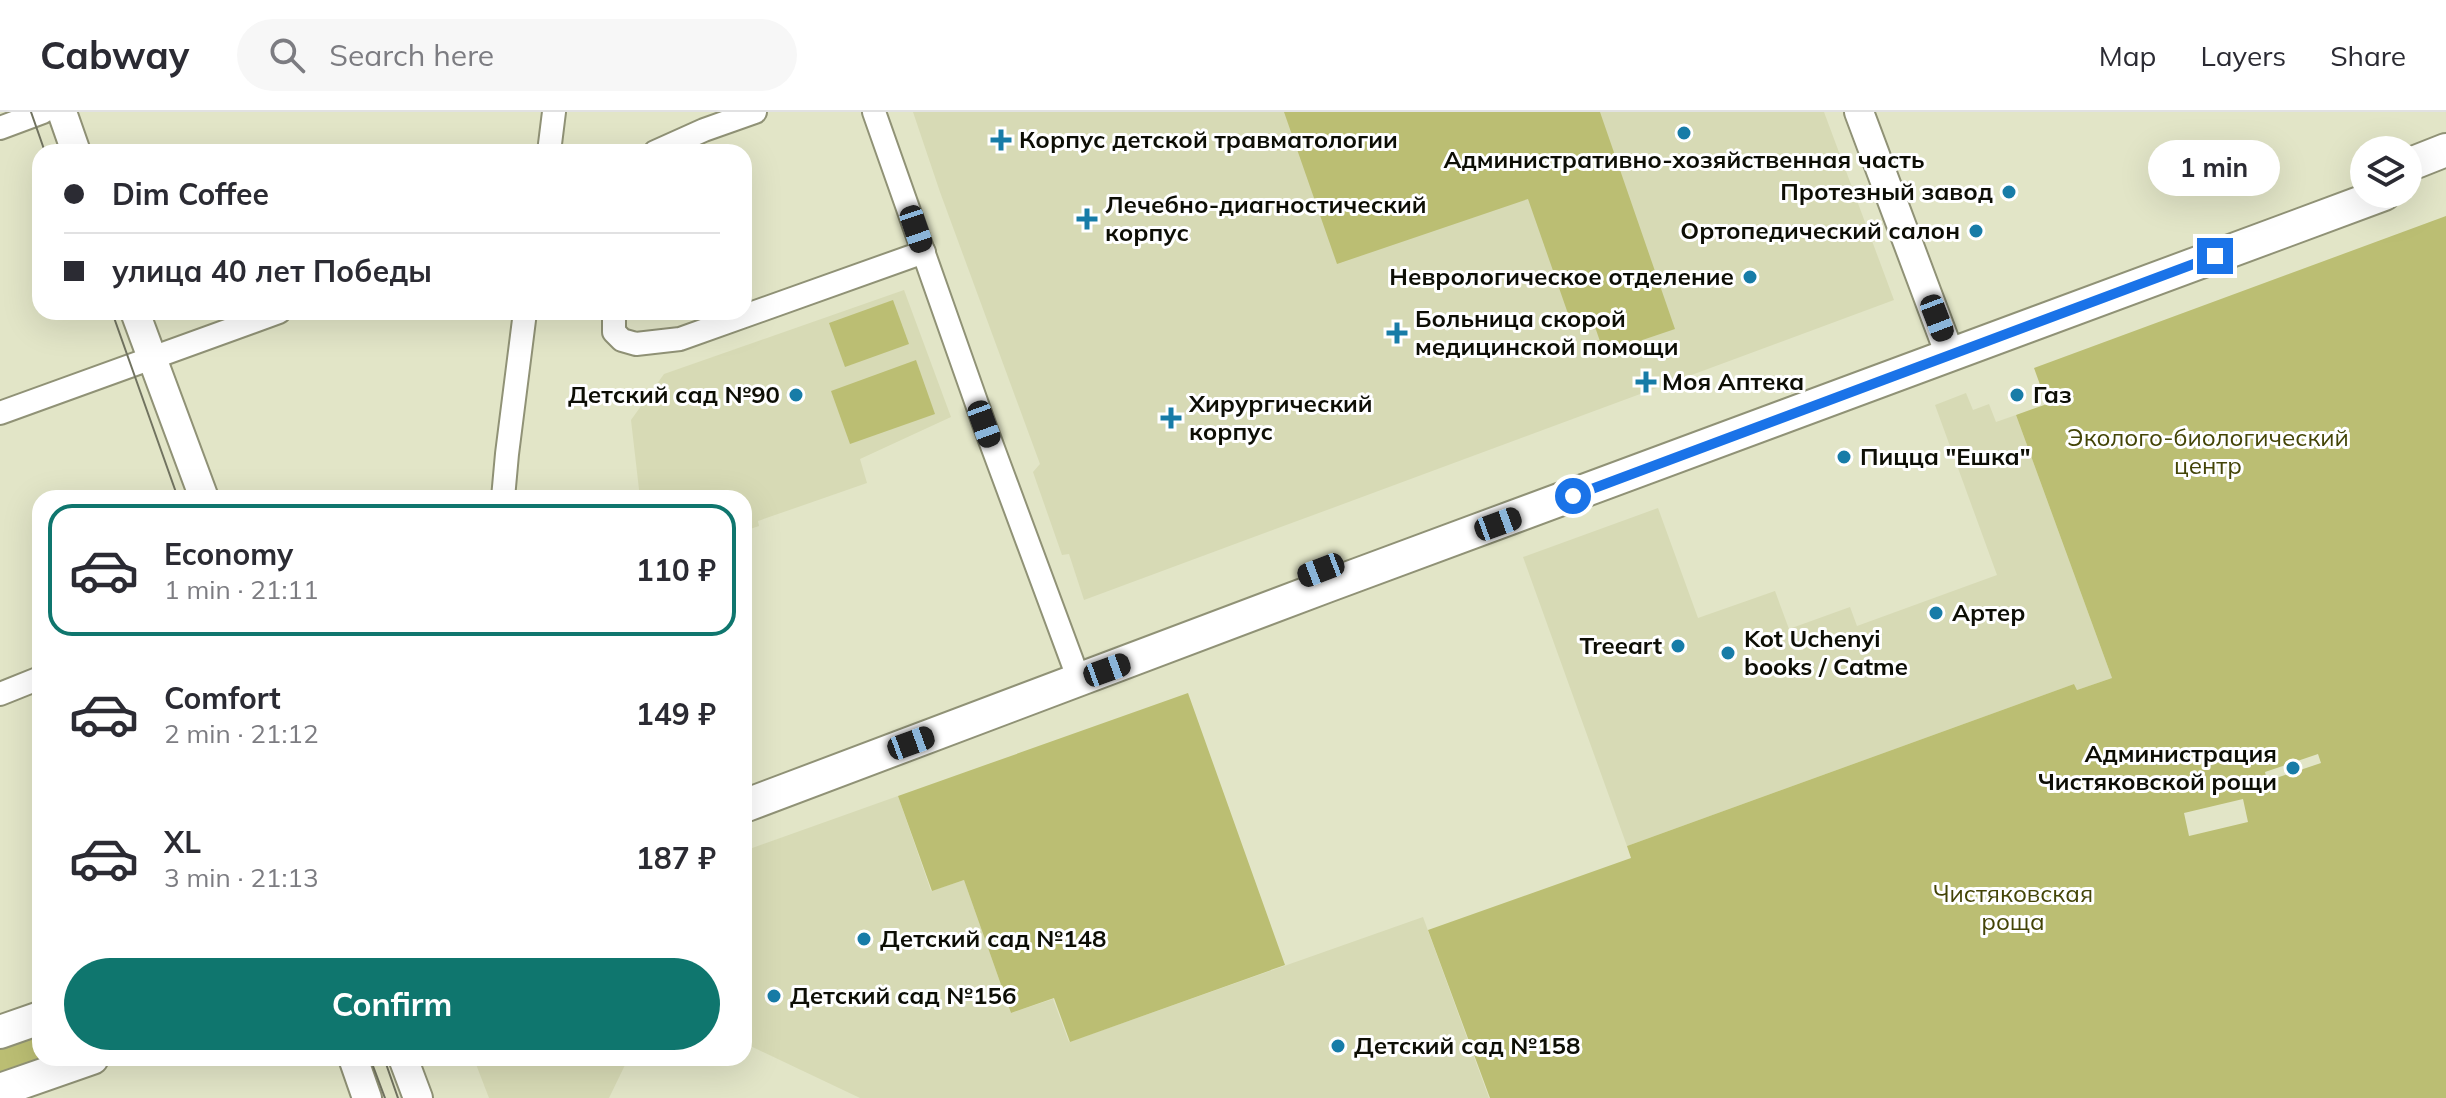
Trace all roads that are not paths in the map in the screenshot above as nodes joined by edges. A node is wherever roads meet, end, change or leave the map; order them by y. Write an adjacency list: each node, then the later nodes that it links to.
1 (43, 112): 7 (street)
2 (62, 112): 8 (street)
3 (554, 112): 9 (street)
4 (755, 112): 10 (street)
5 (874, 112): 17 (street)
6 (1859, 112): 24 (street)
7 (0, 128)
8 (73, 144)
9 (550, 144)
10 (673, 144)
11 (2446, 150): 12 (main road)
12 (2422, 159)
13 (2446, 171): 14 (main road)
14 (2422, 180)
15 (2350, 188): 24 (main road)
16 (2350, 206): 24 (main road)
17 (924, 252): 18 (street); 29 (street)
18 (752, 313)
19 (138, 320): 25 (street)
20 (256, 320): 25 (street)
21 (524, 320): 28 (street)
22 (614, 320): 23 (street)
23 (733, 320)
24 (1947, 346): 29 (main road)
25 (152, 357): 26 (street); 27 (street)
26 (0, 413)
27 (201, 490)
28 (504, 490)
29 (1075, 671): 32 (main road); 33 (main road)
30 (32, 681): 31 (street)
31 (0, 694)
32 (752, 784)
33 (752, 803)
34 (32, 1021): 35 (main road)
35 (0, 1032)
36 (67, 1066): 39 (main road)
37 (356, 1066): 40 (street)
38 (406, 1066): 41 (street)
39 (0, 1090)
40 (367, 1098)
41 (418, 1098)

